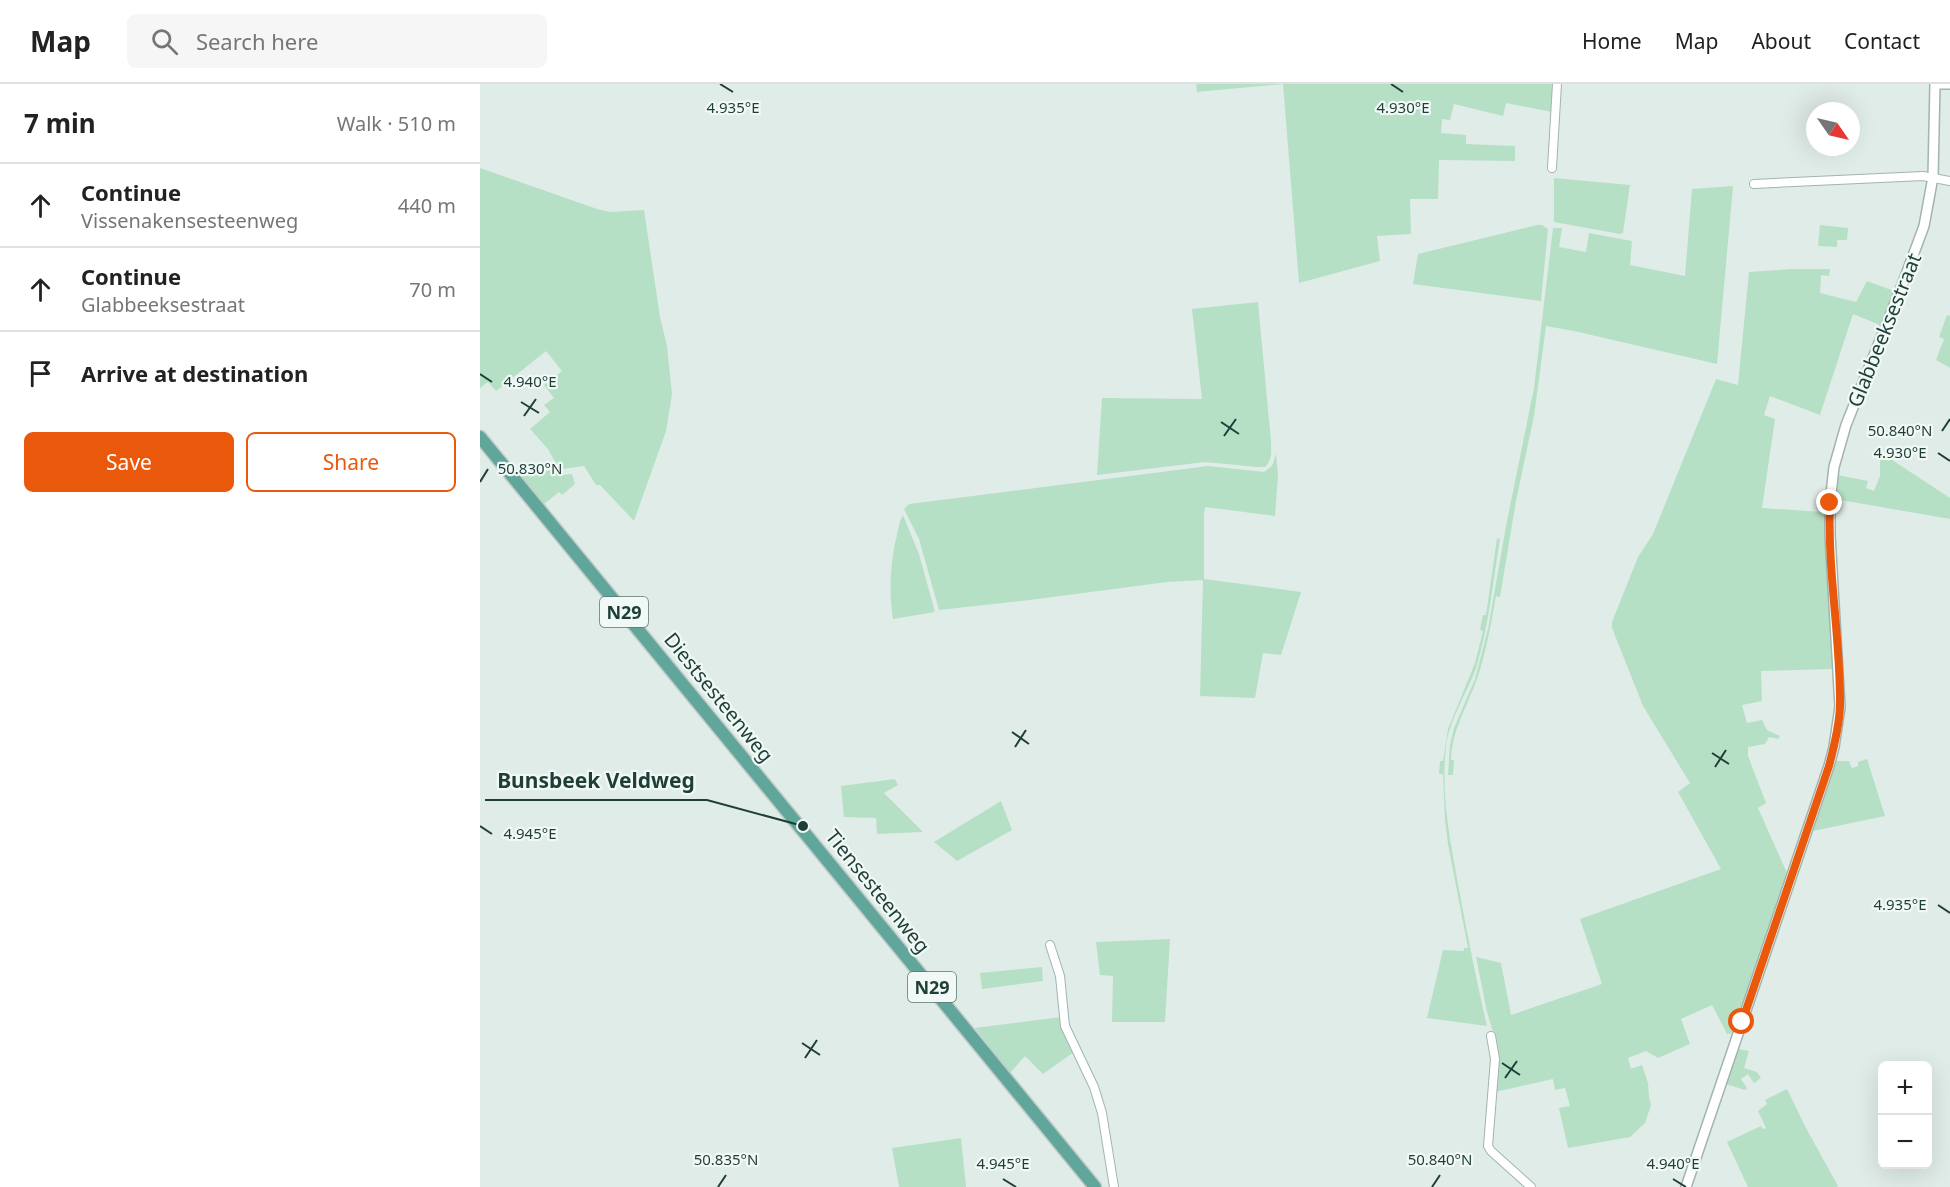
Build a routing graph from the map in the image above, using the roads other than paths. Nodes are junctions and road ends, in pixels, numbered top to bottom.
1 (1557, 84) edge
2 (1933, 84) edge
3 (1950, 84) edge
4 (1552, 168) dead end
5 (1933, 177) junction
6 (1950, 181) edge
7 (1754, 184) dead end
8 (480, 437) edge
9 (768, 788) joint
10 (1050, 945) dead end
11 (1491, 1036) dead end
12 (1095, 1187) edge
13 (1114, 1187) edge
14 (1531, 1187) edge
15 (1686, 1187) edge

1 - 4 street
2 - 3 street
2 - 5 street, Glabbeeksestraat
5 - 6 street
5 - 7 street
5 - 15 street, Glabbeeksestraat
8 - 9 main road, Diestsesteenweg / N29
9 - 12 main road, Tiensesteenweg / N29
10 - 13 street
11 - 14 street

